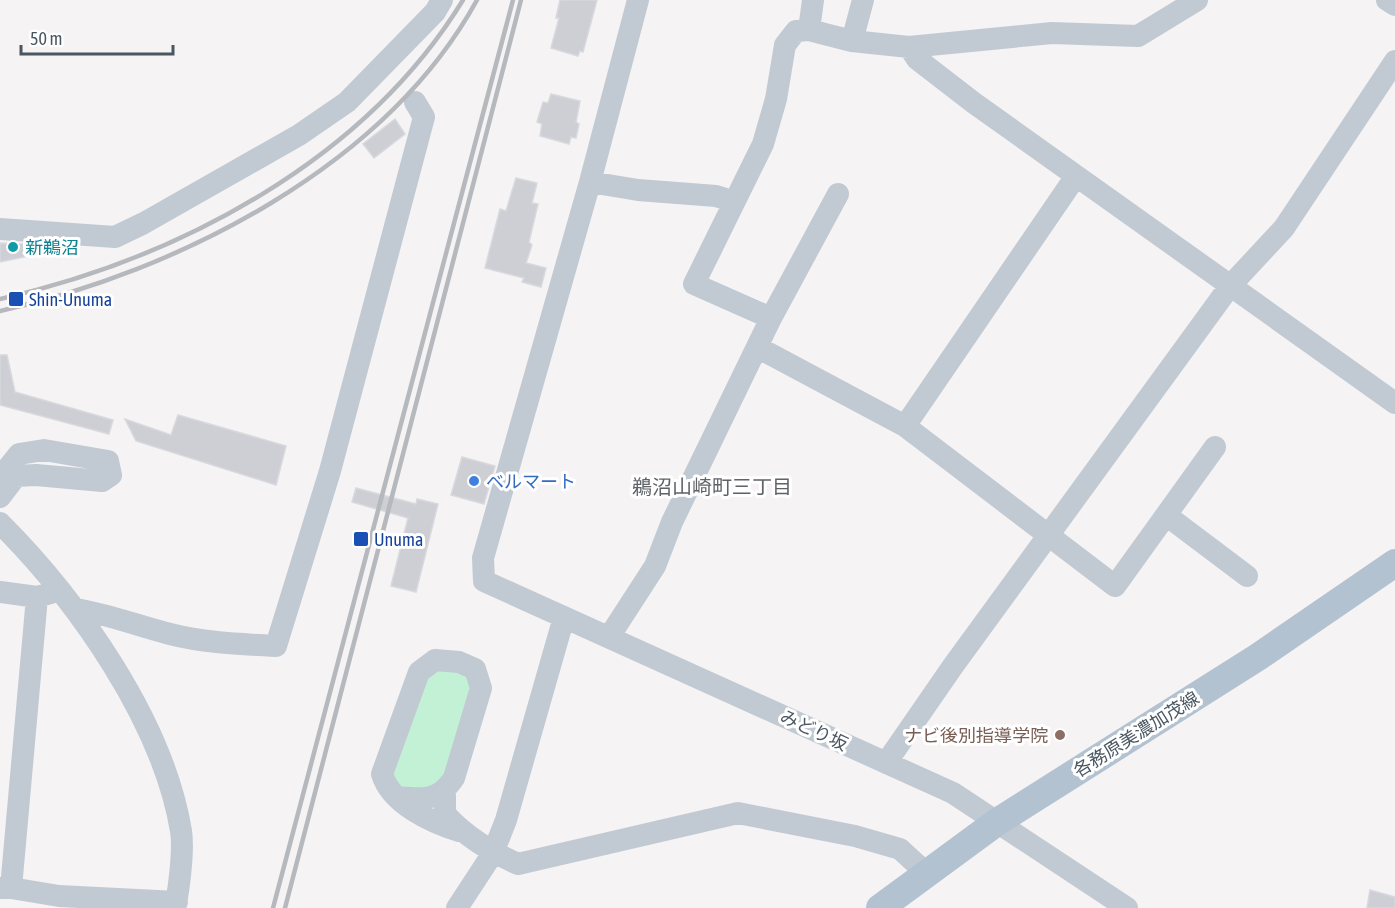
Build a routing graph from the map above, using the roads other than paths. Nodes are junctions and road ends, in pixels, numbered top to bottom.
1 (442, 0) edge
2 (638, 0) edge
3 (813, 0) edge
4 (863, 0) edge
5 (1197, 0) edge
6 (1387, 0) edge
7 (1395, 5) edge
8 (809, 30) junction
9 (852, 41) junction
10 (909, 47) junction
11 (1395, 61) edge
12 (416, 102) dead end
13 (1076, 176) junction
14 (591, 182) junction
15 (838, 194) dead end
16 (732, 201) junction
17 (0, 229) edge
18 (1230, 286) junction
19 (771, 318) junction
20 (757, 347) junction
21 (1395, 403) edge
22 (905, 426) junction
23 (1215, 447) dead end
24 (0, 478) edge
25 (0, 497) edge
26 (1166, 514) junction
27 (0, 523) edge
28 (1047, 536) junction
29 (1395, 563) edge
30 (1247, 576) dead end
31 (61, 590) junction
32 (0, 592) edge
33 (37, 597) junction
34 (76, 609) junction
35 (564, 617) junction
36 (609, 637) junction
37 (886, 763) junction
38 (445, 791) junction
39 (397, 797) junction
40 (997, 822) junction
41 (460, 831) junction
42 (493, 853) junction
43 (925, 872) junction
44 (5, 888) edge
45 (59, 902) edge
46 (176, 905) edge
47 (457, 908) edge
48 (880, 908) edge
49 (1127, 908) edge

1 - 17 street
2 - 14 street
3 - 8 street
4 - 9 street
5 - 10 street
6 - 7 street
8 - 9 street
8 - 16 street
9 - 10 street
10 - 13 street
11 - 18 street
12 - 34 street
13 - 18 street
13 - 22 street
14 - 16 street
14 - 35 street, みどり坂
15 - 19 street
16 - 19 street
18 - 21 street
18 - 28 street
19 - 20 street
20 - 22 street
20 - 36 street
22 - 28 street
23 - 26 street
24 - 25 street
26 - 28 street
26 - 30 street
27 - 31 street
28 - 37 street
29 - 40 main road, 各務原美濃加茂線
31 - 33 street
31 - 34 street
32 - 33 street
33 - 44 street
34 - 46 street
35 - 36 street, みどり坂
35 - 42 street
36 - 37 street, みどり坂
37 - 40 street, みどり坂
38 - 39 street
38 - 39 street
38 - 41 street
39 - 41 street
40 - 43 main road, 各務原美濃加茂線
40 - 49 street, みどり坂
41 - 42 street
42 - 43 street
42 - 47 street
43 - 48 main road, 各務原美濃加茂線
44 - 45 street
45 - 46 street

